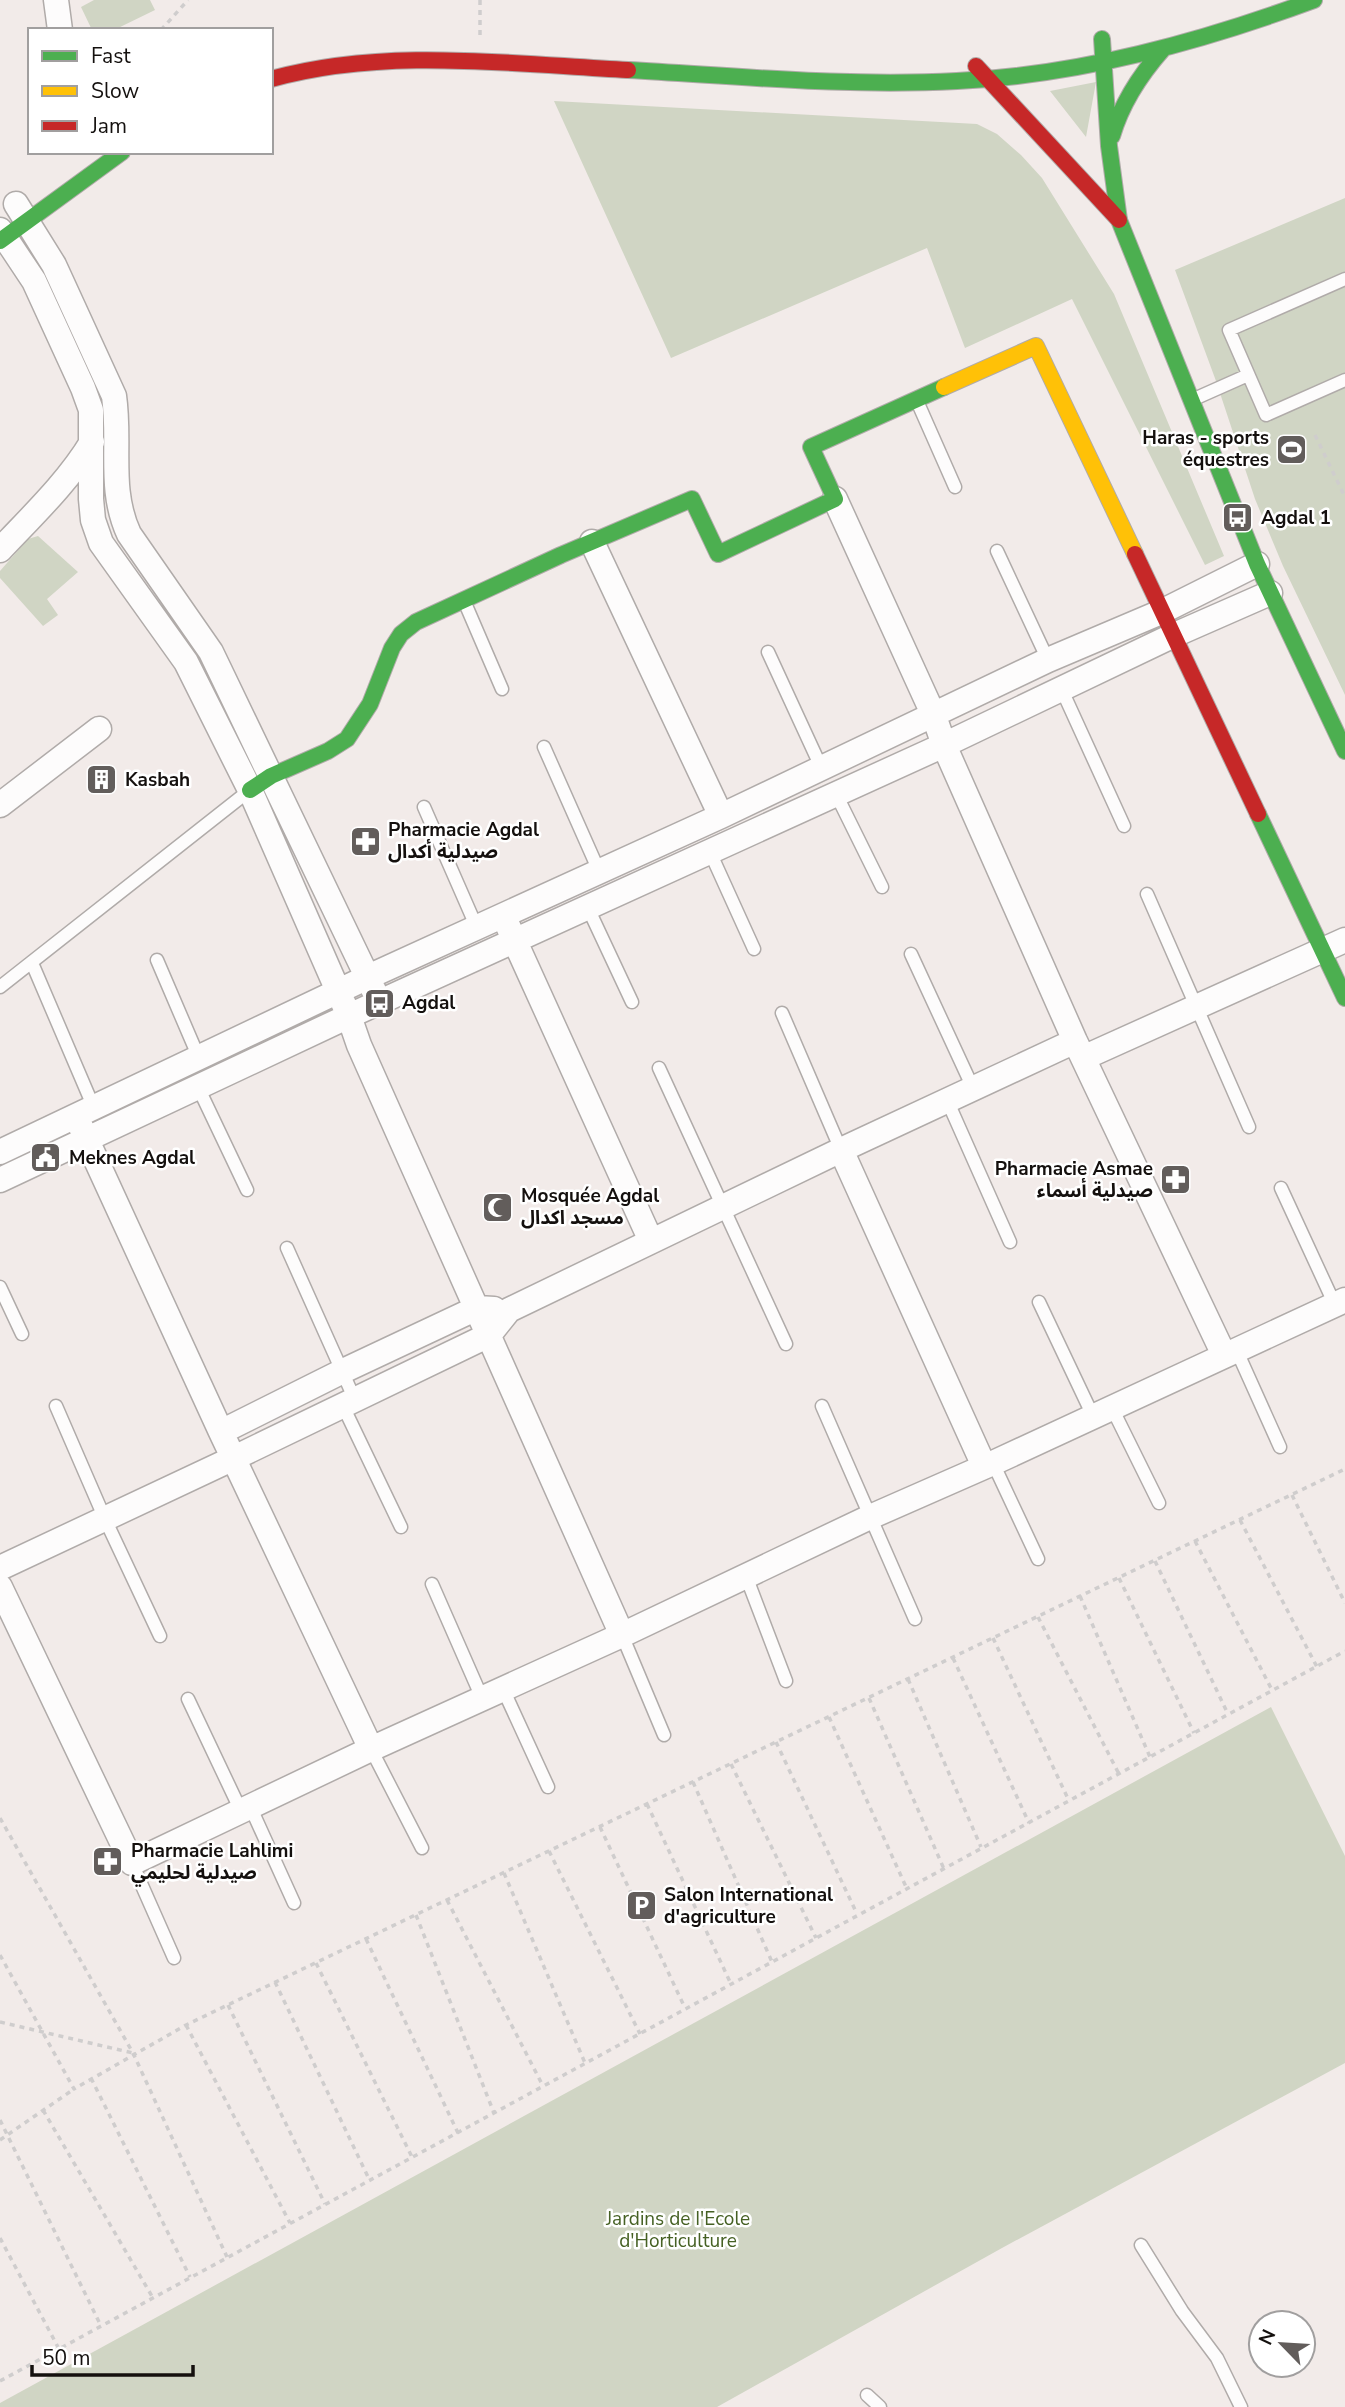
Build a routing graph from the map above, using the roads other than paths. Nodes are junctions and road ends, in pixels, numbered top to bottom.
1 (56, 0) edge
2 (1314, 0) edge
3 (60, 28) edge
4 (1102, 39) dead end
5 (1163, 49) junction
6 (994, 56) dead end
7 (1104, 62) junction
8 (273, 78) edge
9 (988, 80) junction
10 (1109, 146) junction
11 (119, 154) edge
12 (1119, 220) junction
13 (11, 221) edge
14 (1345, 279) edge
15 (1248, 375) junction
16 (1345, 380) edge
17 (916, 399) junction
18 (1190, 401) junction
19 (92, 442) junction
20 (117, 448) junction
21 (92, 470) junction
22 (61, 484) junction
23 (955, 487) dead end
24 (835, 499) junction
25 (592, 542) junction
26 (0, 550) edge
27 (998, 551) dead end
28 (1257, 564) junction
29 (1270, 593) junction
30 (463, 600) junction
31 (1161, 612) junction
32 (1172, 636) junction
33 (768, 652) dead end
34 (1048, 660) junction
35 (1061, 688) junction
36 (502, 689) dead end
37 (934, 716) junction
38 (99, 729) dead end
39 (944, 745) junction
40 (544, 747) dead end
41 (1345, 751) edge
42 (821, 767) junction
43 (260, 783) junction
44 (836, 793) junction
45 (0, 804) edge
46 (424, 807) dead end
47 (721, 816) junction
48 (1124, 826) dead end
49 (710, 852) junction
50 (599, 872) junction
51 (882, 887) dead end
52 (1147, 894) dead end
53 (588, 908) junction
54 (503, 916) junction
55 (477, 928) junction
56 (1345, 940) edge
57 (516, 941) junction
58 (754, 948) dead end
59 (1322, 950) junction
60 (911, 954) dead end
61 (156, 960) dead end
62 (32, 963) junction
63 (368, 977) junction
64 (0, 987) edge
65 (338, 992) junction
66 (1345, 998) edge
67 (632, 1002) dead end
68 (379, 1003) junction
69 (1195, 1007) junction
70 (782, 1013) dead end
71 (349, 1016) junction
72 (1079, 1050) junction
73 (199, 1058) junction
74 (659, 1068) dead end
75 (198, 1087) junction
76 (973, 1088) junction
77 (947, 1100) junction
78 (86, 1121) junction
79 (1249, 1127) dead end
80 (841, 1150) junction
81 (0, 1152) edge
82 (0, 1180) edge
83 (1281, 1188) dead end
84 (247, 1190) dead end
85 (722, 1207) junction
86 (651, 1241) junction
87 (1010, 1242) dead end
88 (287, 1248) dead end
89 (0, 1287) edge
90 (1039, 1301) dead end
91 (1340, 1302) edge
92 (477, 1308) junction
93 (509, 1310) junction
94 (22, 1334) dead end
95 (489, 1335) junction
96 (786, 1344) dead end
97 (1230, 1352) junction
98 (343, 1371) junction
99 (349, 1403) junction
100 (57, 1406) dead end
101 (822, 1406) dead end
102 (1102, 1412) junction
103 (221, 1432) junction
104 (1280, 1447) dead end
105 (234, 1458) junction
106 (988, 1464) junction
107 (1159, 1503) dead end
108 (870, 1517) junction
109 (105, 1519) junction
110 (401, 1527) dead end
111 (1038, 1559) dead end
112 (0, 1568) edge
113 (746, 1576) junction
114 (432, 1584) dead end
115 (0, 1587) edge
116 (915, 1619) dead end
117 (622, 1635) junction
118 (160, 1636) dead end
119 (786, 1681) dead end
120 (493, 1693) junction
121 (188, 1699) dead end
122 (664, 1735) dead end
123 (371, 1749) junction
124 (548, 1787) dead end
125 (245, 1808) junction
126 (422, 1848) dead end
127 (132, 1863) junction
128 (295, 1903) dead end
129 (174, 1958) dead end
130 (1141, 2245) dead end
131 (867, 2395) dead end
132 (880, 2407) edge
133 (1241, 2407) edge

1 - 3 street
2 - 5 main road
4 - 7 main road
5 - 7 main road
5 - 10 main road
6 - 9 main road
7 - 9 main road
7 - 10 main road
8 - 9 main road
9 - 12 main road
10 - 12 main road
11 - 13 main road
12 - 18 main road
13 - 19 street
13 - 20 street
14 - 15 lane
15 - 16 lane
15 - 18 lane
17 - 23 lane
17 - 24 main road
17 - 31 main road
18 - 28 main road
19 - 20 street
19 - 21 street
19 - 22 street
20 - 21 street
20 - 43 street
21 - 22 street
21 - 43 street
22 - 26 street
24 - 25 main road
24 - 37 street
25 - 30 main road
25 - 47 street
27 - 34 lane
28 - 29 main road
28 - 31 street
29 - 32 street
29 - 41 main road
30 - 36 lane
30 - 43 main road
31 - 32 main road
31 - 34 street
32 - 35 street
32 - 59 main road
33 - 42 lane
34 - 37 street
35 - 39 street
35 - 48 lane
37 - 39 street
37 - 42 street
38 - 45 street
39 - 44 street
39 - 72 street
40 - 50 lane
42 - 47 street
43 - 62 lane
43 - 63 street
43 - 65 street
44 - 49 street
44 - 51 lane
46 - 55 lane
47 - 50 street
49 - 53 street
49 - 58 lane
50 - 54 street
52 - 69 lane
53 - 57 street
53 - 67 lane
54 - 55 street
54 - 57 street
55 - 63 street
56 - 59 street
57 - 68 street
57 - 86 street
59 - 66 main road
59 - 69 street
60 - 76 lane
61 - 73 lane
62 - 64 lane
62 - 78 lane
63 - 65 street
63 - 68 street
65 - 71 street
65 - 73 street
68 - 71 street
69 - 72 street
69 - 79 lane
70 - 80 lane
71 - 75 street
71 - 92 street
72 - 76 street
72 - 97 street
73 - 78 street
74 - 85 lane
75 - 78 street
75 - 84 lane
76 - 77 street
77 - 80 street
77 - 87 lane
78 - 81 street
78 - 82 street
78 - 103 street
80 - 85 street
80 - 106 street
83 - 91 lane
85 - 86 street
85 - 96 lane
86 - 93 street
88 - 98 lane
89 - 94 lane
90 - 102 lane
91 - 97 street
92 - 93 street
92 - 95 street
92 - 98 street
93 - 95 street
95 - 99 street
95 - 117 street
97 - 102 street
97 - 104 lane
98 - 99 lane
98 - 103 street
99 - 105 street
99 - 110 lane
100 - 109 lane
101 - 108 lane
102 - 106 street
102 - 107 lane
103 - 105 street
105 - 109 street
105 - 123 street
106 - 108 street
106 - 111 lane
108 - 113 street
108 - 116 lane
109 - 112 street
109 - 118 lane
113 - 117 street
113 - 119 lane
114 - 120 lane
115 - 127 street
117 - 120 street
117 - 122 lane
120 - 123 street
120 - 124 lane
121 - 125 lane
123 - 125 street
123 - 126 lane
125 - 127 street
125 - 128 lane
127 - 129 lane
130 - 133 lane
131 - 132 lane

